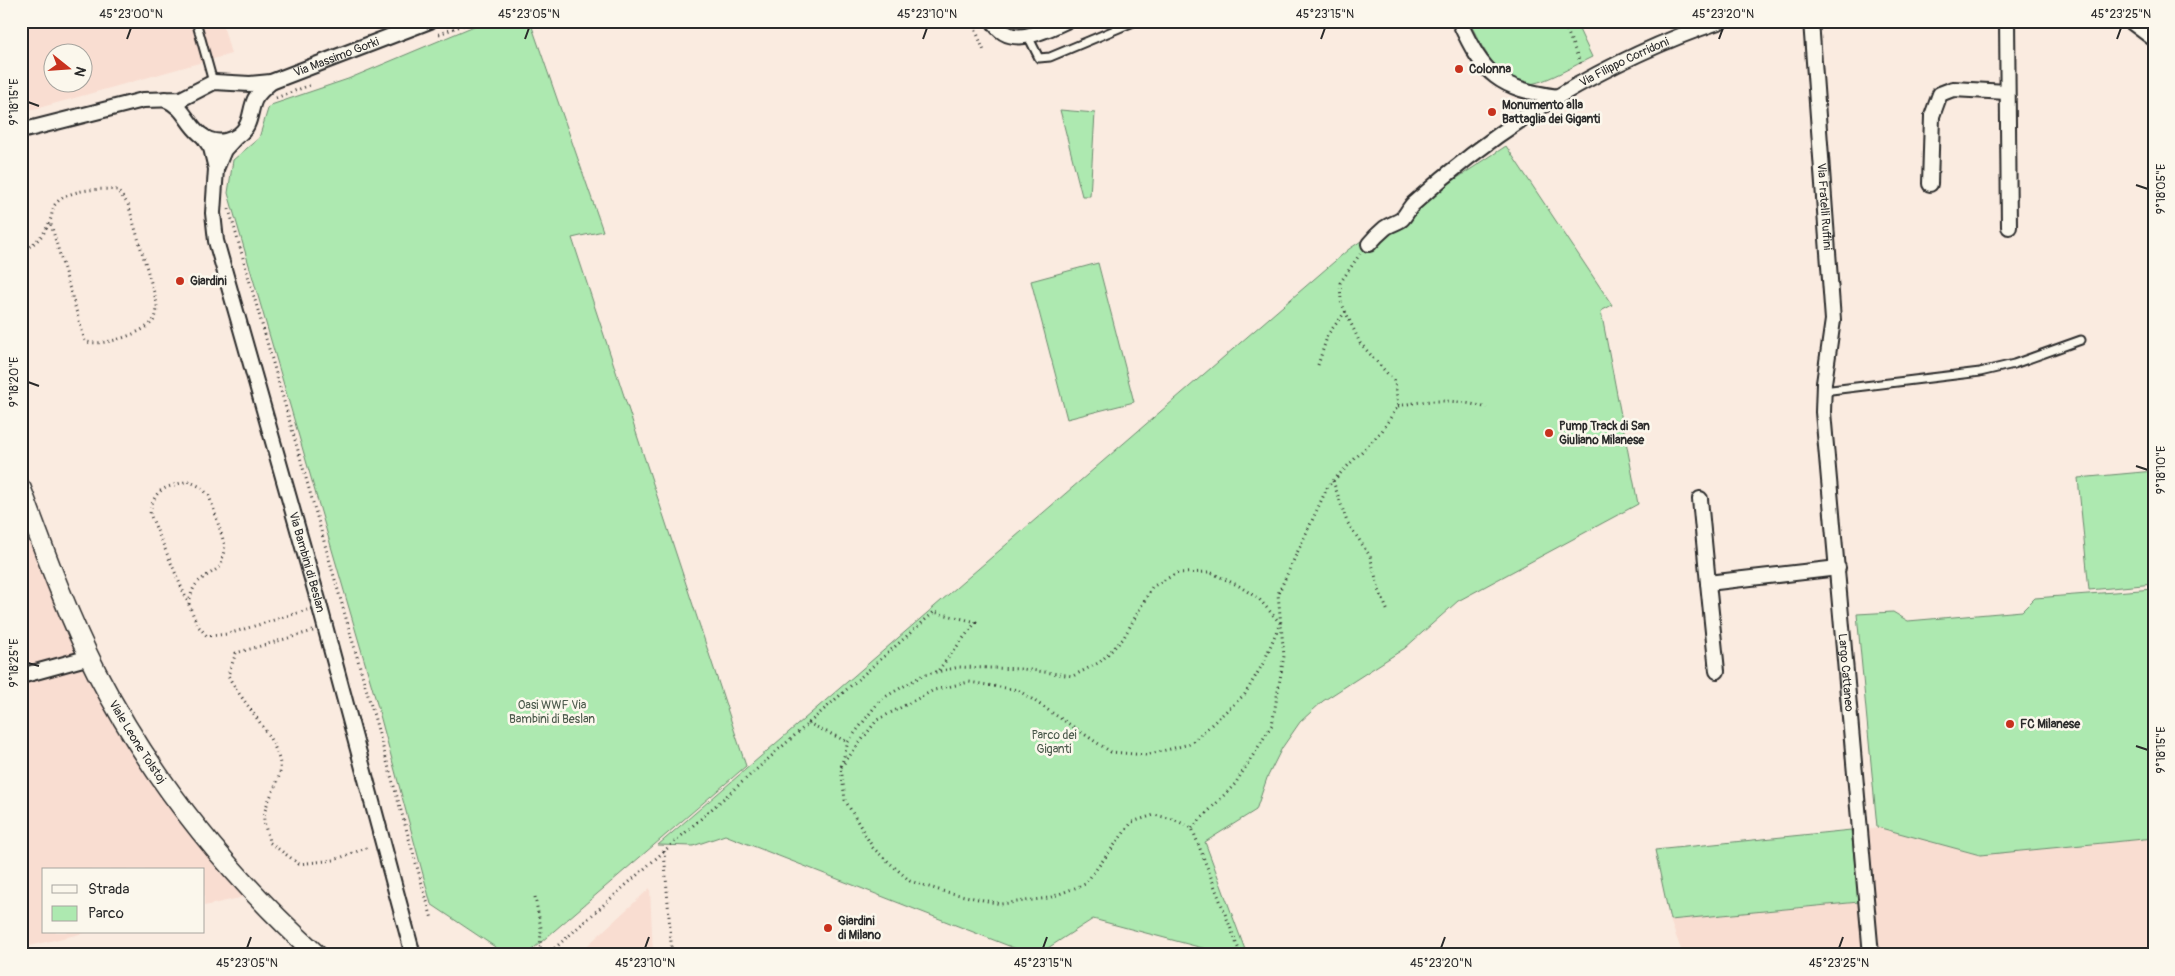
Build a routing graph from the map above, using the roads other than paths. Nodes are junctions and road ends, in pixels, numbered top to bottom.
1 (196, 21) edge
2 (430, 21) edge
3 (993, 21) edge
4 (1066, 21) edge
5 (1136, 21) edge
6 (1459, 21) edge
7 (1721, 21) edge
8 (1811, 21) edge
9 (2007, 21) edge
10 (2130, 21) edge
11 (1028, 36) junction
12 (2154, 38) edge
13 (213, 82) junction
14 (229, 82) junction
15 (271, 82) junction
16 (199, 90) junction
17 (2007, 92) junction
18 (1558, 97) junction
19 (164, 99) junction
20 (250, 117) junction
21 (193, 125) junction
22 (21, 131) edge
23 (204, 136) junction
24 (237, 136) junction
25 (216, 169) junction
26 (1930, 184) dead end
27 (2008, 227) dead end
28 (1369, 244) road end
29 (2081, 340) dead end
30 (1823, 391) junction
31 (21, 488) edge
32 (1700, 499) dead end
33 (1838, 568) junction
34 (1708, 583) junction
35 (90, 657) junction
36 (1717, 671) dead end
37 (21, 676) edge
38 (317, 955) edge
39 (413, 955) edge
40 (1871, 955) edge

1 - 13 lane
2 - 15 street, Via Massimo Gorki
3 - 11 street
4 - 11 street
5 - 11 lane
6 - 18 street
7 - 18 street, Via Filippo Corridoni
8 - 30 street, Via Fratelli Ruffini
9 - 17 street
10 - 12 street
13 - 14 street, Via Massimo Gorki
13 - 16 street, Via Massimo Gorki
14 - 15 street, Via Massimo Gorki
14 - 20 street
15 - 20 street, Via Massimo Gorki
16 - 19 street, Via Massimo Gorki
16 - 21 street
17 - 26 street
17 - 27 street
18 - 28 street, Via Filippo Corridoni
19 - 21 street
19 - 22 street, Via Massimo Gorki
20 - 24 street, Via Massimo Gorki
21 - 23 street
23 - 24 street
23 - 25 street, Via Bambini di Beslan
24 - 25 street, Via Bambini di Beslan
25 - 39 street, Via Bambini di Beslan
29 - 30 lane
30 - 33 street, Largo Cattaneo
31 - 35 street, Viale Leone Tolstoj
32 - 34 street
33 - 34 street
33 - 40 street, Largo Cattaneo
34 - 36 street
35 - 37 street
35 - 38 street, Viale Leone Tolstoj

